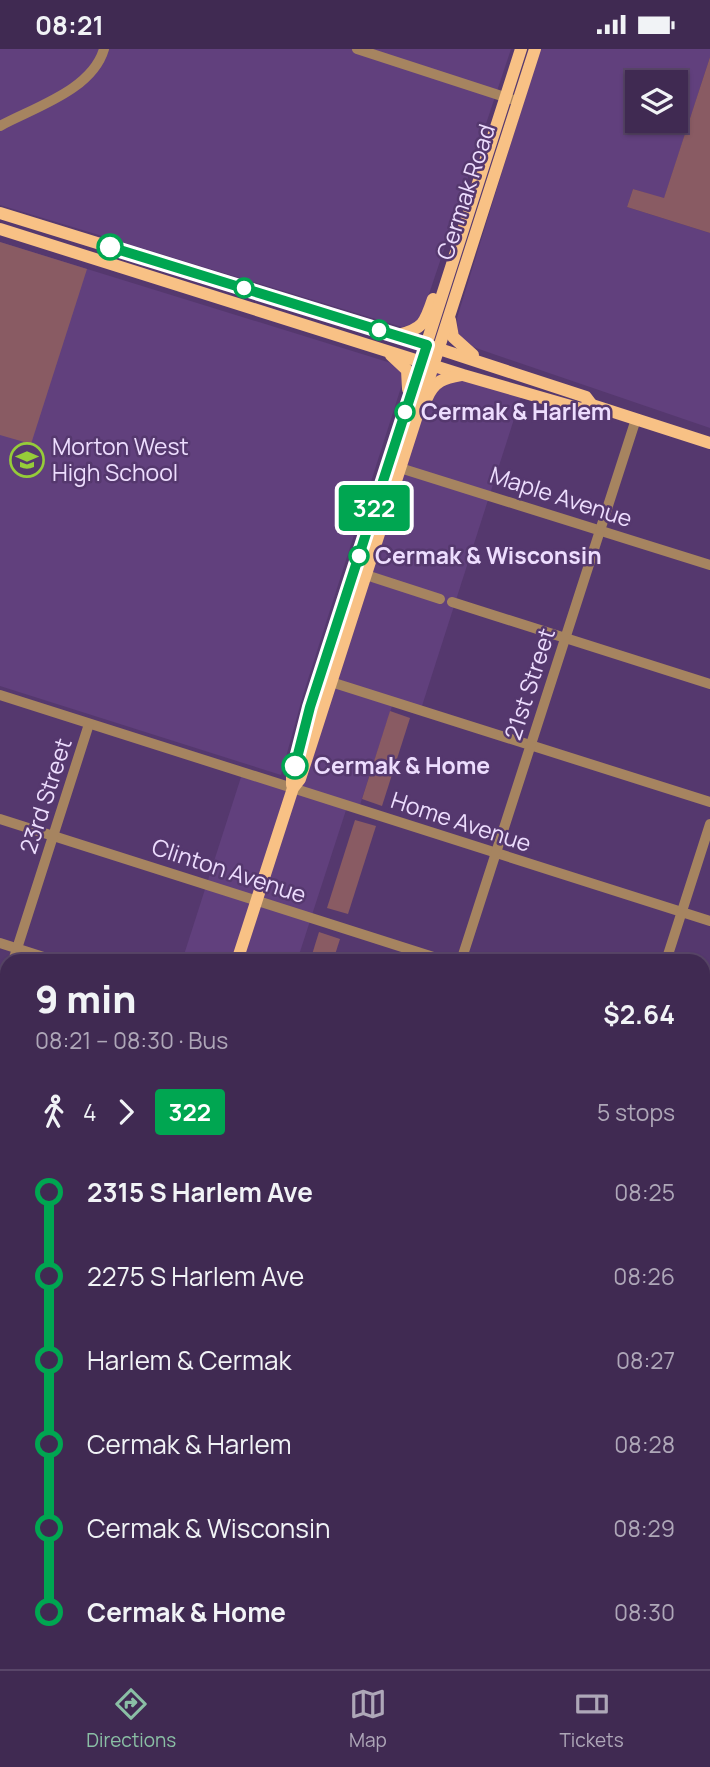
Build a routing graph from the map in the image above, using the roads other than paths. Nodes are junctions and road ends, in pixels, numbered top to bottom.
1 (104, 49) edge
2 (357, 49) edge
3 (521, 49) edge
4 (535, 49) edge
5 (512, 99) junction
6 (0, 126) edge
7 (0, 213) edge
8 (0, 229) edge
9 (444, 291) junction
10 (452, 306) junction
11 (396, 335) junction
12 (432, 346) junction
13 (385, 351) junction
14 (426, 363) junction
15 (488, 364) junction
16 (463, 375) junction
17 (592, 405) junction
18 (411, 412) junction
19 (636, 419) junction
20 (710, 443) edge
21 (400, 468) junction
22 (600, 530) junction
23 (710, 565) edge
24 (366, 575) junction
25 (440, 599) dead end
26 (452, 602) dead end
27 (565, 638) junction
28 (331, 682) junction
29 (710, 684) edge
30 (0, 695) edge
31 (89, 723) junction
32 (531, 745) junction
33 (293, 789) junction
34 (710, 802) edge
35 (0, 818) edge
36 (710, 824) edge
37 (54, 836) junction
38 (496, 853) junction
39 (257, 900) junction
40 (682, 912) junction
41 (710, 921) edge
42 (0, 943) edge
43 (17, 948) junction
44 (15, 954) edge
45 (35, 954) edge
46 (239, 954) edge
47 (424, 954) edge
48 (463, 954) edge
49 (668, 954) edge

1 - 6 street
2 - 5 street
3 - 5 main road, Cermak Road
4 - 5 main road, Cermak Road
5 - 9 main road, Cermak Road
5 - 10 main road, Cermak Road
7 - 11 main road
8 - 13 main road
9 - 11 main road
9 - 12 main road, Cermak Road
10 - 12 main road, Cermak Road
10 - 15 main road
11 - 12 main road
12 - 14 main road
12 - 15 main road
13 - 14 main road
13 - 18 main road
14 - 16 main road
14 - 18 main road
15 - 17 main road
16 - 17 main road
16 - 18 main road
17 - 19 main road
18 - 21 main road
18 - 33 main road
19 - 20 main road
19 - 22 street, 21st Street
21 - 22 street, Maple Avenue
21 - 24 main road
22 - 23 street, Maple Avenue
22 - 27 street, 21st Street
24 - 25 street
24 - 28 main road
26 - 27 street
27 - 29 street
27 - 32 street, 21st Street
28 - 32 street
28 - 33 main road
30 - 31 street, Home Avenue
31 - 33 street, Home Avenue
31 - 37 street, 23rd Street
32 - 34 street
32 - 38 street, 21st Street
33 - 38 street, Home Avenue
33 - 39 main road
35 - 37 street, Clinton Avenue
36 - 40 street
37 - 39 street, Clinton Avenue
37 - 43 street, 23rd Street
38 - 40 street, Home Avenue
38 - 48 street, 21st Street
39 - 46 main road
39 - 47 street, Clinton Avenue
40 - 41 street, Home Avenue
40 - 49 street
42 - 43 street
43 - 44 street, 23rd Street
43 - 45 street

